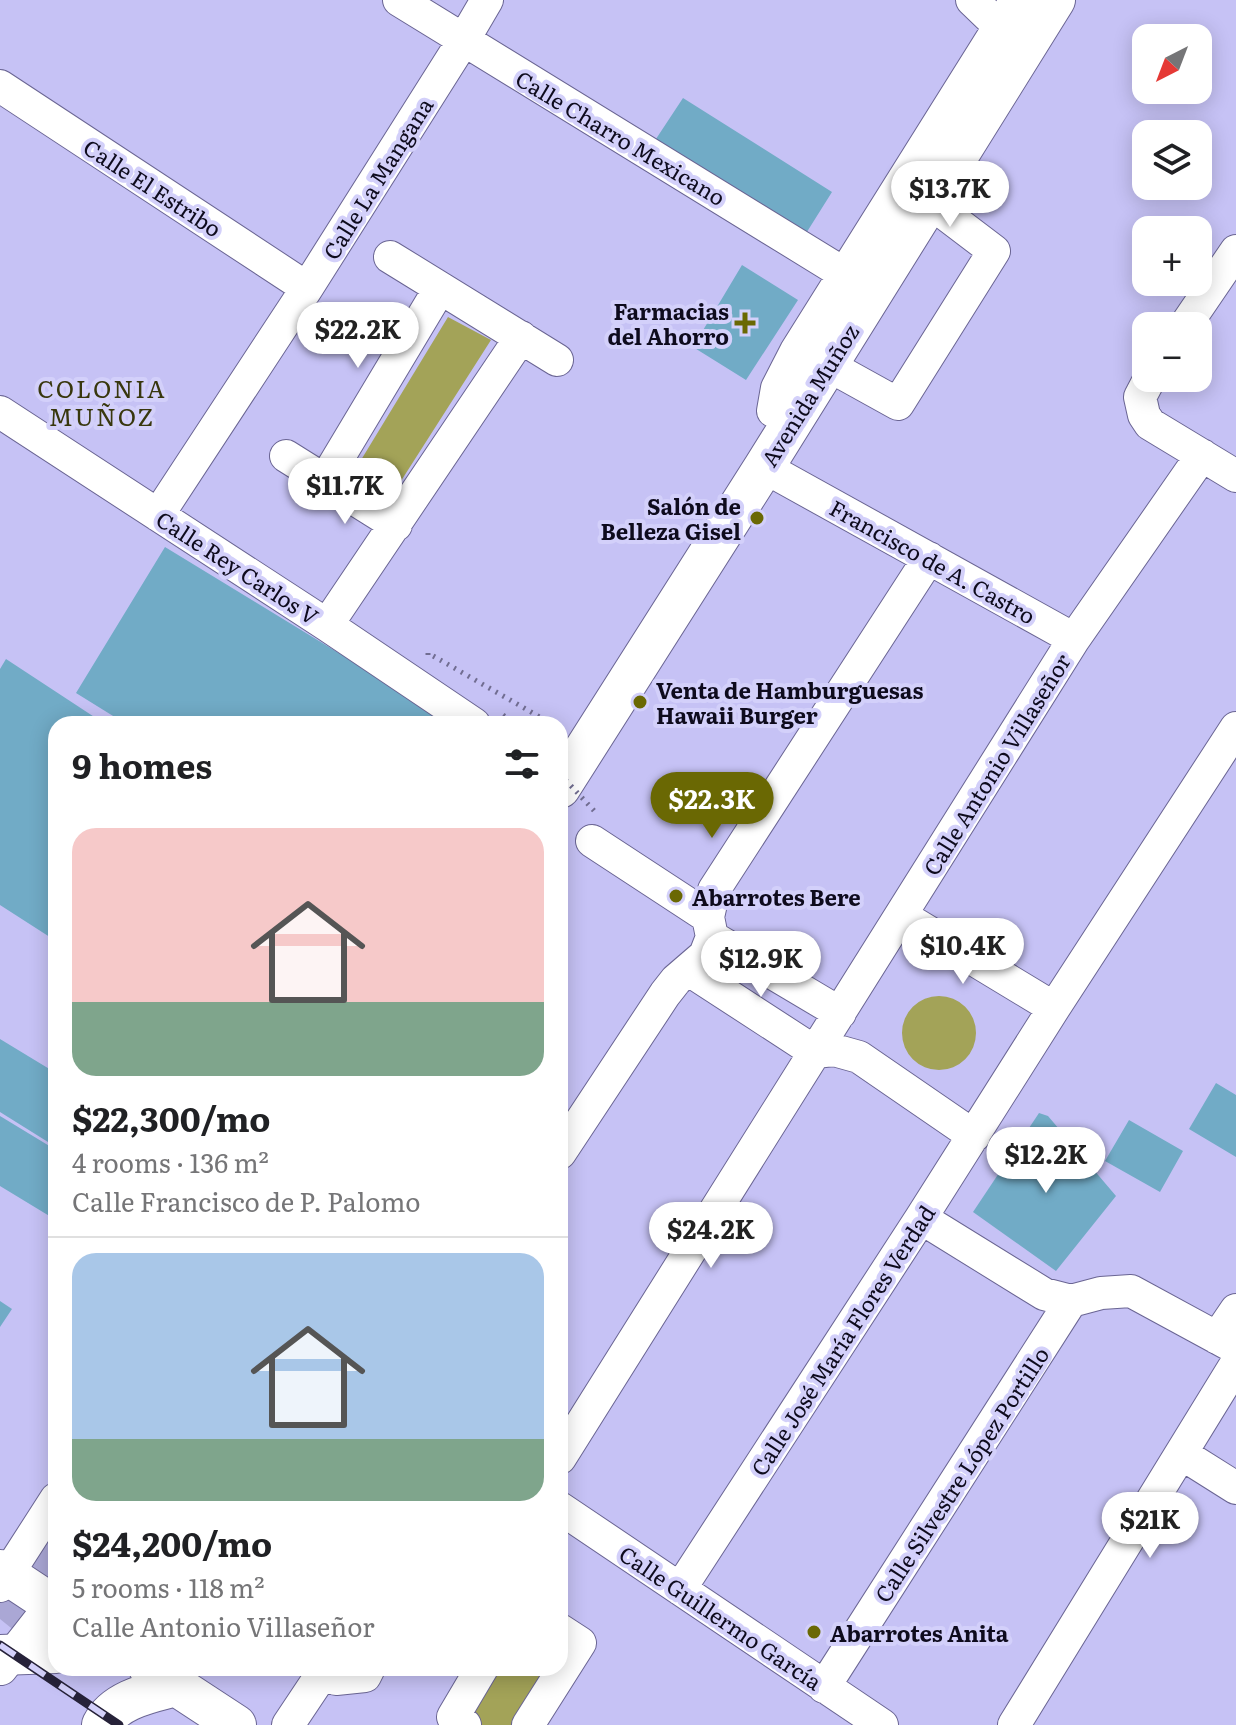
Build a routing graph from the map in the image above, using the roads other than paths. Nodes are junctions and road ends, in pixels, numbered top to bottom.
1 (399, 0) edge
2 (487, 0) edge
3 (972, 0) edge
4 (1038, 0) edge
5 (1055, 0) edge
6 (1073, 0) edge
7 (1008, 13) edge
8 (463, 41) junction
9 (0, 86) edge
10 (940, 210) junction
11 (1236, 251) edge
12 (390, 257) dead end
13 (843, 273) junction
14 (307, 288) junction
15 (440, 288) junction
16 (1195, 312) edge
17 (521, 337) junction
18 (557, 360) dead end
19 (842, 373) junction
20 (1145, 392) edge
21 (0, 412) edge
22 (782, 418) junction
23 (1202, 455) junction
24 (286, 456) dead end
25 (764, 467) junction
26 (1236, 476) edge
27 (325, 480) junction
28 (158, 515) junction
29 (396, 525) junction
30 (929, 558) junction
31 (327, 625) junction
32 (1074, 639) junction
33 (462, 716) edge
34 (1236, 728) edge
35 (568, 732) edge
36 (568, 775) edge
37 (595, 828) road end
38 (902, 916) junction
39 (710, 927) junction
40 (689, 970) junction
41 (1054, 1008) junction
42 (840, 1013) junction
43 (815, 1052) junction
44 (974, 1136) junction
45 (568, 1141) edge
46 (921, 1218) junction
47 (1071, 1301) junction
48 (1236, 1310) edge
49 (1227, 1343) edge
50 (1236, 1364) edge
51 (568, 1445) edge
52 (1182, 1454) junction
53 (1236, 1488) edge
54 (48, 1511) edge
55 (568, 1513) edge
56 (3, 1577) edge
57 (680, 1589) junction
58 (48, 1600) edge
59 (48, 1611) edge
60 (568, 1635) edge
61 (48, 1654) edge
62 (4, 1660) edge
63 (568, 1662) edge
64 (317, 1676) edge
65 (332, 1676) edge
66 (365, 1676) edge
67 (479, 1676) edge
68 (559, 1676) edge
69 (163, 1677) edge
70 (824, 1687) junction
71 (459, 1721) edge
72 (102, 1725) edge
73 (236, 1725) edge
74 (288, 1725) edge
75 (528, 1725) edge
76 (882, 1725) edge
77 (1014, 1725) edge

1 - 8 street, Calle Charro Mexicano
2 - 8 street, Calle La Mangana
3 - 7 street
4 - 22 main road, Avenida Muñoz
5 - 22 main road, Avenida Muñoz
6 - 10 street
7 - 13 street
8 - 13 street, Calle Charro Mexicano
8 - 14 street, Calle La Mangana
9 - 14 street, Calle El Estribo
10 - 19 street
10 - 19 street
11 - 16 street
12 - 15 street
13 - 22 street
14 - 28 street, Calle La Mangana
15 - 17 street
15 - 27 street
17 - 18 street
17 - 29 street
19 - 22 street
20 - 23 street
21 - 28 street, Calle Rey Carlos V
22 - 25 main road, Avenida Muñoz
22 - 35 main road, Avenida Muñoz
23 - 26 street
23 - 32 street
24 - 27 street
25 - 30 street, Francisco de A. Castro
25 - 36 main road, Avenida Muñoz
27 - 29 street
28 - 31 street, Calle Rey Carlos V
29 - 31 street
30 - 32 street, Francisco de A. Castro
30 - 39 street
31 - 33 street, Calle Rey Carlos V
32 - 38 street, Calle Antonio Villaseñor
34 - 41 street, Calle José María Flores Verdad
37 - 39 street
38 - 41 street
38 - 42 street, Calle Antonio Villaseñor
39 - 40 street
39 - 42 street
40 - 43 street
40 - 45 street
41 - 44 street, Calle José María Flores Verdad
42 - 43 street, Calle Antonio Villaseñor
43 - 44 street
43 - 51 street, Calle Antonio Villaseñor
44 - 46 street, Calle José María Flores Verdad
46 - 47 street
46 - 57 street, Calle José María Flores Verdad
47 - 49 street
47 - 70 street, Calle Silvestre López Portillo
48 - 49 street
50 - 52 street
52 - 53 street
52 - 77 street
54 - 56 street
55 - 57 street, Calle Guillermo García
56 - 58 main road
57 - 70 street, Calle Guillermo García
59 - 62 street
60 - 63 street
61 - 62 main road
64 - 74 street
65 - 66 street
67 - 71 street
68 - 75 street
69 - 72 main road
69 - 73 main road
70 - 76 street, Calle Guillermo García

